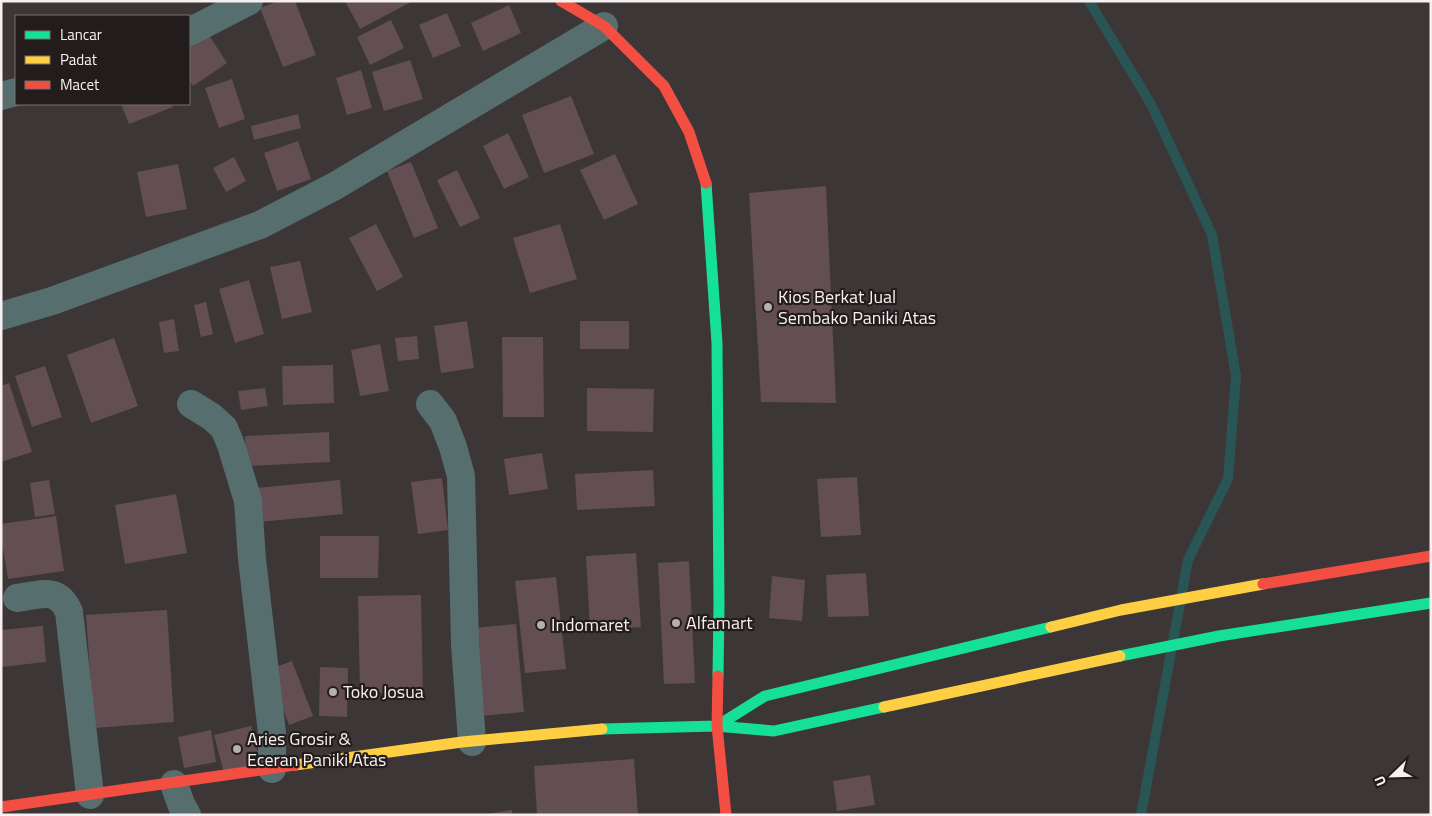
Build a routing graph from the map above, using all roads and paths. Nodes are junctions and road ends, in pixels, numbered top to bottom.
1 (249, 1) edge
2 (561, 1) edge
3 (604, 26) junction
4 (190, 31) edge
5 (15, 92) edge
6 (1, 96) edge
7 (1, 316) edge
8 (191, 404) dead end
9 (430, 404) dead end
10 (1431, 556) edge
11 (17, 598) dead end
12 (1431, 603) edge
13 (718, 726) junction
14 (472, 742) junction
15 (272, 769) junction
16 (174, 784) junction
17 (90, 795) junction
18 (1, 807) edge
19 (188, 815) edge
20 (726, 815) edge

1 - 4 street
2 - 3 street
3 - 7 street
3 - 13 street
5 - 6 street
8 - 15 street
9 - 14 street
10 - 13 street
11 - 17 street
12 - 13 street
13 - 14 street
13 - 20 street
14 - 15 street
15 - 16 street
16 - 17 street
16 - 19 street
17 - 18 street

